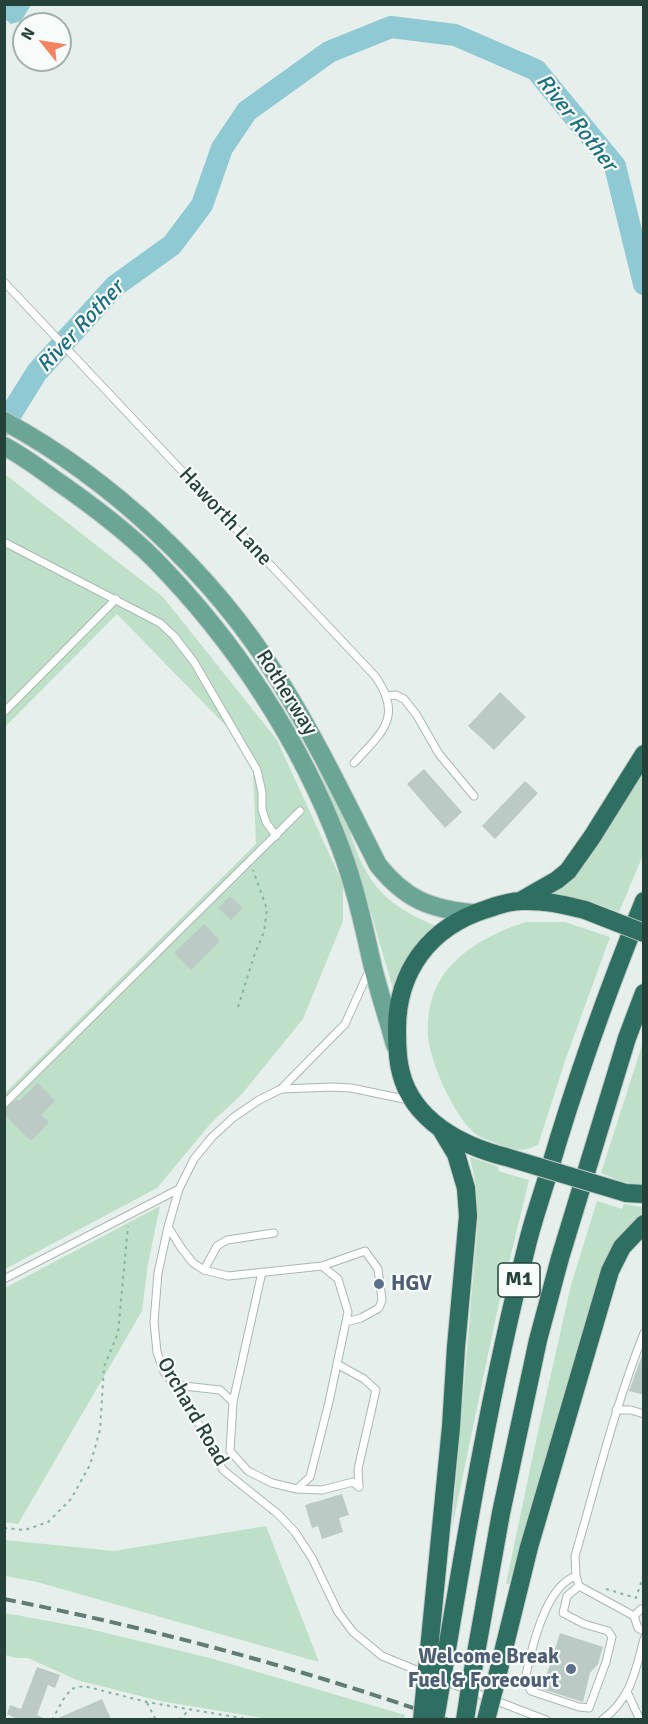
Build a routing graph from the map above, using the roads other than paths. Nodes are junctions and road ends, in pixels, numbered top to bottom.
1 (4, 282) edge
2 (4, 421) edge
3 (10, 449) edge
4 (4, 542) edge
5 (116, 599) junction
6 (386, 696) junction
7 (4, 712) edge
8 (644, 754) edge
9 (354, 763) dead end
10 (474, 796) dead end
11 (300, 811) dead end
12 (276, 836) junction
13 (521, 901) junction
14 (644, 901) edge
15 (472, 913) junction
16 (644, 933) edge
17 (372, 964) junction
18 (644, 993) edge
19 (398, 1052) junction
20 (281, 1089) junction
21 (414, 1101) junction
22 (4, 1104) edge
23 (441, 1129) junction
24 (179, 1189) junction
25 (635, 1194) edge
26 (644, 1224) edge
27 (168, 1227) junction
28 (274, 1233) dead end
29 (322, 1266) junction
30 (204, 1270) junction
31 (262, 1272) junction
32 (4, 1279) edge
33 (346, 1322) junction
34 (644, 1333) edge
35 (337, 1364) junction
36 (175, 1385) junction
37 (232, 1402) junction
38 (616, 1410) junction
39 (644, 1414) edge
40 (297, 1489) junction
41 (576, 1576) junction
42 (579, 1586) junction
43 (644, 1609) edge
44 (634, 1616) junction
45 (644, 1631) edge
46 (644, 1639) edge
47 (435, 1671) junction
48 (628, 1694) junction
49 (422, 1719) edge
50 (435, 1719) edge
51 (465, 1719) edge
52 (486, 1719) edge
53 (546, 1719) edge
54 (602, 1719) edge
55 (640, 1719) edge

1 - 6 lane, Haworth Lane
2 - 15 main road, Rotherway
3 - 17 main road, Rotherway
4 - 5 lane
5 - 7 lane
5 - 12 lane
6 - 9 lane
6 - 10 lane
8 - 13 highway
11 - 12 lane
12 - 22 lane
13 - 15 highway
13 - 16 highway, bridge
14 - 47 highway, M1
15 - 19 highway
17 - 19 main road, Rotherway
17 - 20 lane, Orchard Road
18 - 51 highway, M1, bridge
19 - 21 highway
20 - 21 lane, Orchard Road
20 - 24 lane, Orchard Road
21 - 23 highway
23 - 25 highway, bridge
23 - 47 highway
24 - 27 lane, Orchard Road
24 - 32 lane
26 - 52 highway, bridge
27 - 30 lane
27 - 36 lane, Orchard Road
28 - 30 lane
29 - 31 lane
29 - 33 lane
29 - 33 lane
30 - 31 lane
31 - 37 lane
33 - 35 lane
34 - 38 lane
35 - 40 lane
35 - 40 lane
36 - 37 lane
36 - 53 lane, Orchard Road
37 - 40 lane
38 - 39 lane
38 - 41 lane
41 - 42 lane
41 - 42 lane
42 - 44 lane
43 - 44 lane
44 - 45 lane
46 - 48 lane
47 - 49 highway, bridge
47 - 50 highway, M1, bridge
48 - 54 lane
48 - 55 lane

